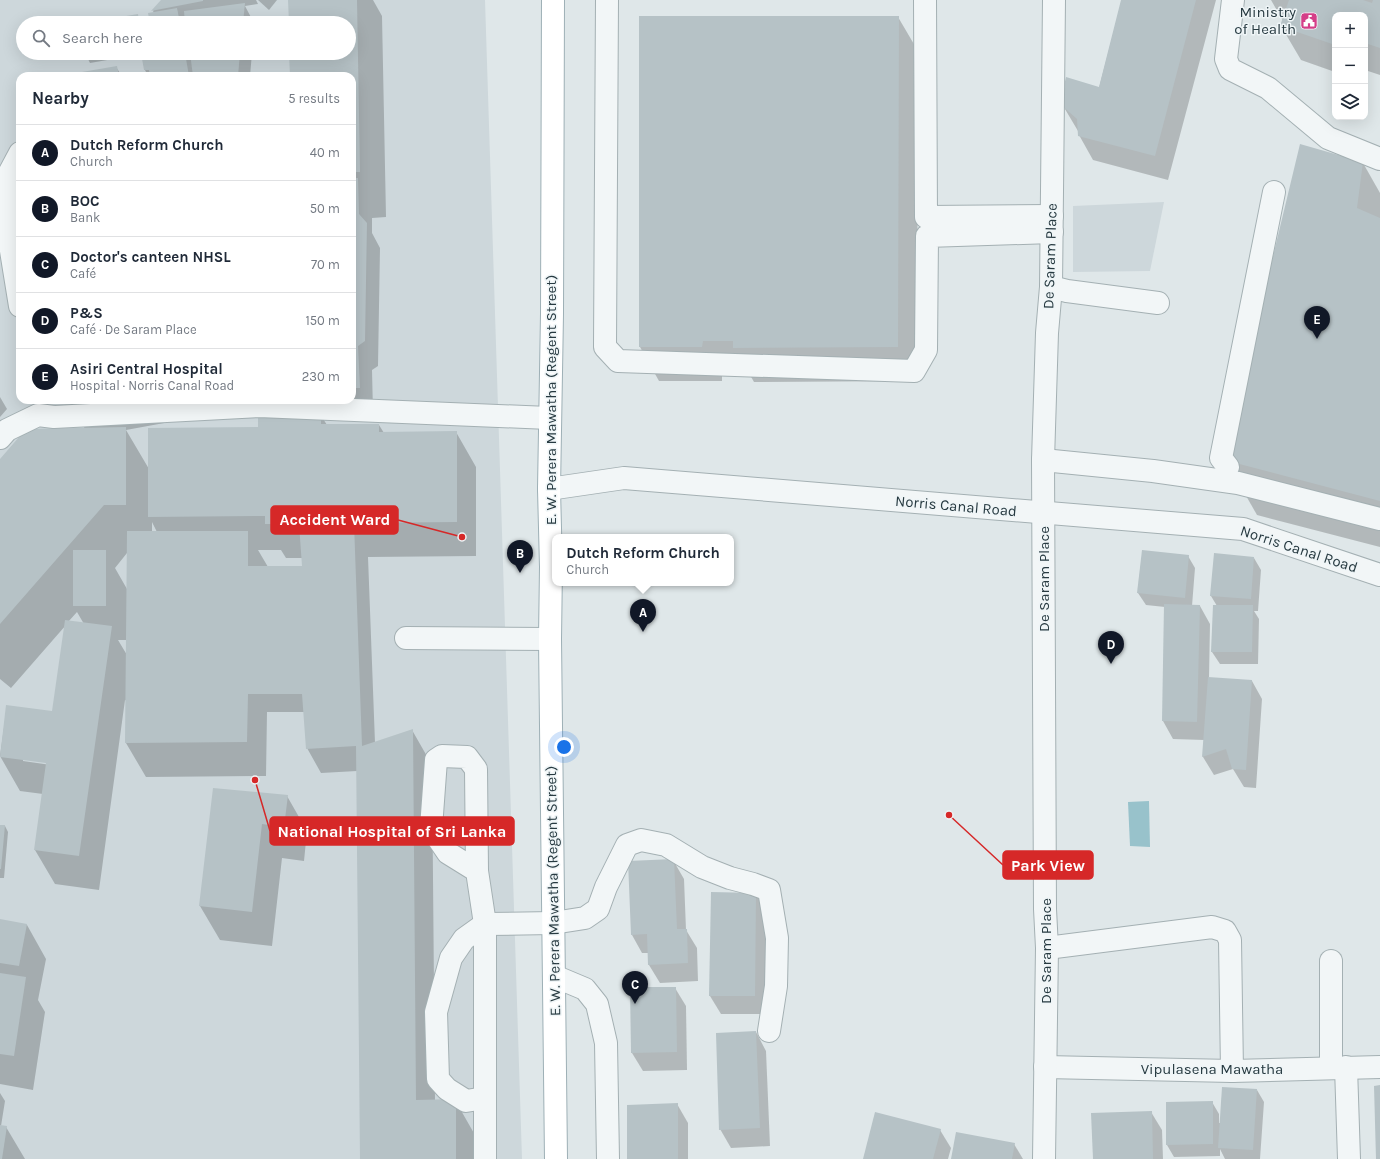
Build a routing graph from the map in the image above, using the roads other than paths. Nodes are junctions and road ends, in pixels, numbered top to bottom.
1 (552, 0) edge
2 (607, 0) edge
3 (925, 0) edge
4 (1054, 0) edge
5 (1233, 0) edge
6 (1380, 159) edge
7 (16, 160) edge
8 (1274, 192) dead end
9 (1052, 224) junction
10 (16, 281) edge
11 (1051, 287) junction
12 (1158, 303) dead end
13 (242, 404) edge
14 (36, 407) edge
15 (549, 418) junction
16 (0, 438) edge
17 (1043, 460) junction
18 (1228, 467) junction
19 (1153, 471) junction
20 (549, 489) junction
21 (1380, 507) edge
22 (1044, 513) junction
23 (1380, 519) edge
24 (1380, 575) edge
25 (406, 638) dead end
26 (550, 639) junction
27 (477, 871) junction
28 (553, 923) junction
29 (485, 924) junction
30 (1047, 948) junction
31 (1331, 961) dead end
32 (554, 976) junction
33 (769, 1031) dead end
34 (1045, 1067) junction
35 (1380, 1067) edge
36 (1338, 1068) junction
37 (1232, 1071) junction
38 (485, 1098) junction
39 (485, 1159) edge
40 (556, 1159) edge
41 (608, 1159) edge
42 (1044, 1159) edge
43 (1348, 1159) edge

1 - 15 main road, E. W. Perera Mawatha (Regent Street)
2 - 9 street
3 - 9 street
4 - 9 street, De Saram Place
5 - 6 street
7 - 10 street
8 - 18 street
9 - 11 street, De Saram Place
11 - 12 street
11 - 17 street, De Saram Place
13 - 14 street
13 - 15 street
14 - 16 street
15 - 20 main road, E. W. Perera Mawatha (Regent Street)
17 - 19 street
17 - 22 street, De Saram Place
18 - 19 street
18 - 21 street
19 - 23 street
20 - 22 street, Norris Canal Road
20 - 26 main road, E. W. Perera Mawatha (Regent Street)
22 - 24 street, Norris Canal Road
22 - 30 street, De Saram Place
25 - 26 street
26 - 28 main road, E. W. Perera Mawatha (Regent Street)
27 - 27 street
27 - 29 street
28 - 29 street
28 - 32 main road, E. W. Perera Mawatha (Regent Street)
28 - 33 street
29 - 38 street
29 - 38 street
30 - 34 street, De Saram Place
30 - 37 street
31 - 36 street
32 - 40 main road, E. W. Perera Mawatha (Regent Street)
32 - 41 street
34 - 37 street, Vipulasena Mawatha
34 - 42 street, De Saram Place
35 - 36 street, Vipulasena Mawatha
36 - 37 street, Vipulasena Mawatha
36 - 43 street
38 - 39 street

